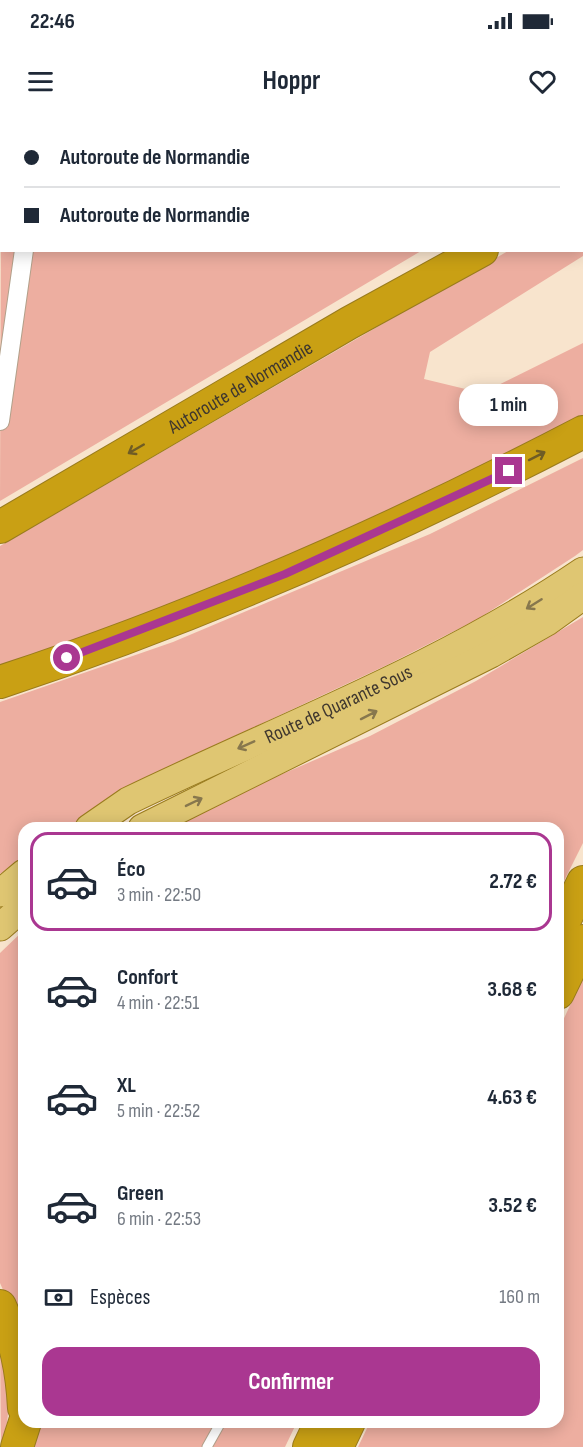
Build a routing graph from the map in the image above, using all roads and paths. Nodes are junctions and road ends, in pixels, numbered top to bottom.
1 (24, 252) edge
2 (439, 252) edge
3 (478, 252) edge
4 (349, 323) junction
5 (0, 421) edge
6 (583, 432) edge
7 (0, 526) edge
8 (583, 571) edge
9 (583, 596) edge
10 (0, 682) edge
11 (98, 822) edge
12 (154, 822) edge
13 (18, 878) edge
14 (583, 882) edge
15 (0, 893) edge
16 (18, 911) edge
17 (564, 922) edge
18 (0, 927) edge
19 (583, 941) edge
20 (564, 981) edge
21 (0, 1306) edge
22 (18, 1356) edge
23 (23, 1428) edge
24 (217, 1428) edge
25 (318, 1428) edge
26 (346, 1428) edge
27 (17, 1447) edge
28 (207, 1447) edge
29 (309, 1447) edge
30 (337, 1447) edge

1 - 5 street
2 - 4 highway
3 - 4 highway, Autoroute de Normandie
4 -> 7 highway, Autoroute de Normandie
10 -> 6 highway
8 -> 11 main road, Route de Quarante Sous
12 -> 9 main road, Route de Quarante Sous
13 - 15 main road
14 - 17 highway
16 - 18 main road
19 - 20 highway
21 - 22 highway
23 - 27 highway
24 - 28 lane
25 - 29 highway
26 - 30 highway

